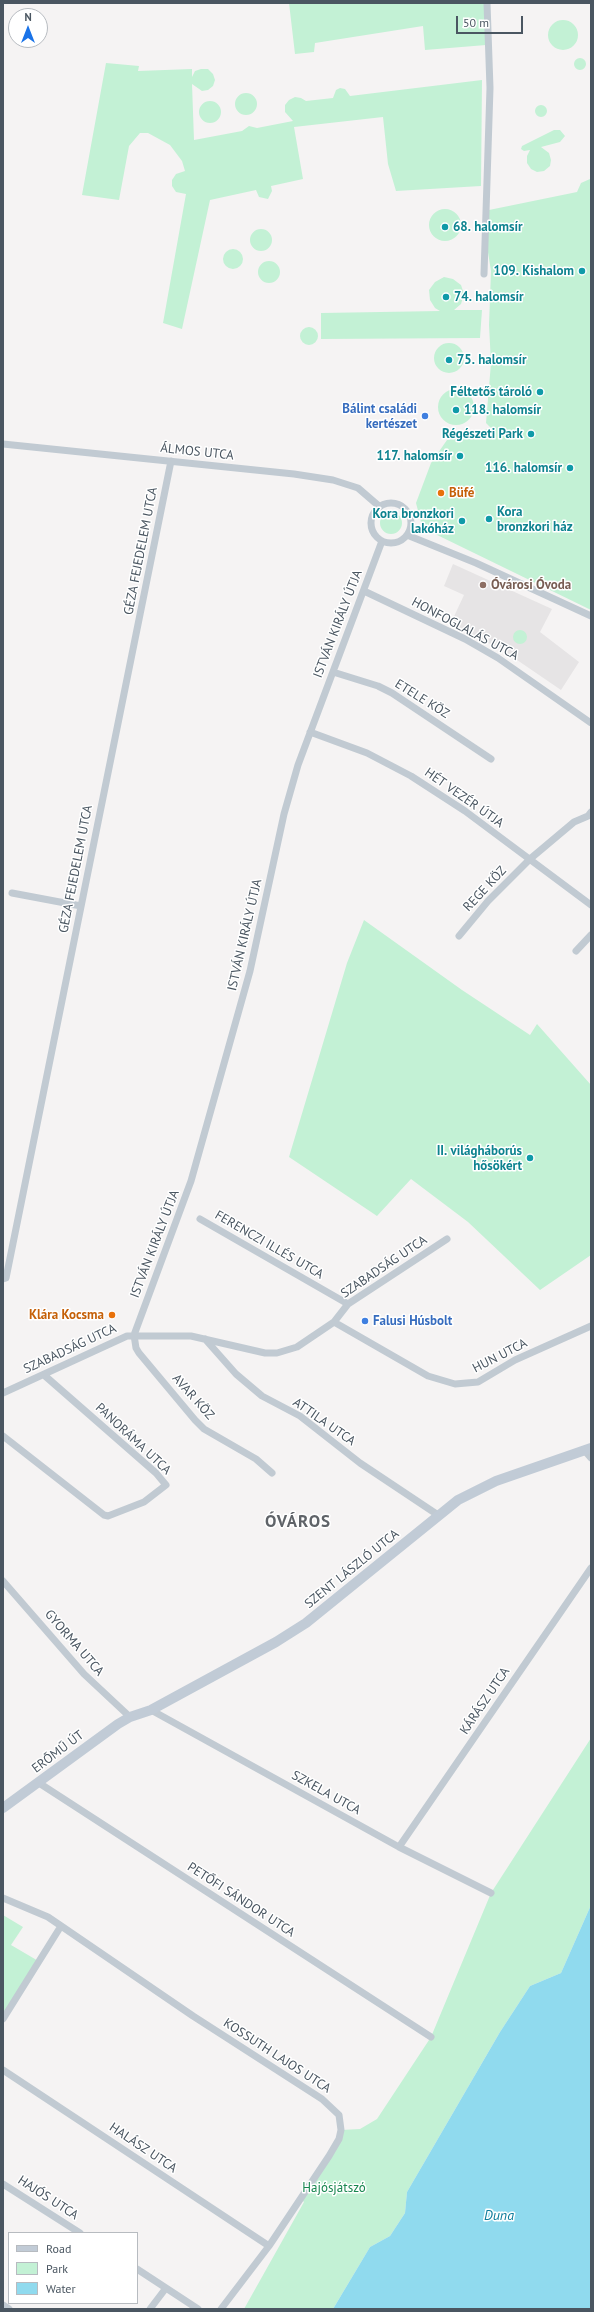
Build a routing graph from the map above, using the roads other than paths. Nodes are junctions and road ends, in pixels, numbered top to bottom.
1 (487, 3) edge
2 (484, 274) dead end
3 (3, 444) edge
4 (171, 462) junction
5 (380, 507) junction
6 (407, 535) junction
7 (382, 541) junction
8 (364, 591) junction
9 (591, 616) edge
10 (333, 672) junction
11 (591, 723) edge
12 (310, 732) junction
13 (491, 759) dead end
14 (590, 815) edge
15 (530, 860) junction
16 (12, 893) dead end
17 (591, 905) edge
18 (81, 906) junction
19 (591, 935) edge
20 (459, 936) dead end
21 (576, 952) dead end
22 (200, 1219) dead end
23 (447, 1239) dead end
24 (3, 1279) edge
25 (348, 1304) junction
26 (334, 1322) junction
27 (591, 1326) edge
28 (134, 1335) junction
29 (205, 1339) junction
30 (44, 1376) junction
31 (3, 1394) edge
32 (3, 1436) edge
33 (589, 1452) edge
34 (272, 1473) dead end
35 (438, 1515) junction
36 (591, 1568) edge
37 (3, 1581) edge
38 (151, 1710) junction
39 (130, 1717) junction
40 (38, 1783) junction
41 (3, 1808) edge
42 (399, 1847) junction
43 (491, 1893) dead end
44 (3, 1898) edge
45 (61, 1926) junction
46 (3, 2019) edge
47 (431, 2037) dead end
48 (3, 2070) edge
49 (3, 2184) edge
50 (78, 2232) edge
51 (269, 2246) junction
52 (138, 2270) edge
53 (166, 2288) junction
54 (3, 2305) edge
55 (9, 2309) edge
56 (150, 2309) edge
57 (198, 2309) edge
58 (221, 2309) edge

1 - 2 street
3 - 4 street, ÁLMOS UTCA
4 - 5 street, ÁLMOS UTCA
4 - 18 street, GÉZA FEJEDELEM UTCA
5 - 6 street
5 - 7 street
6 - 7 street
6 - 9 street
7 - 8 street, ISTVÁN KIRÁLY ÚTJA
8 - 10 street, ISTVÁN KIRÁLY ÚTJA
8 - 11 street, HONFOGLALÁS UTCA
10 - 12 street, ISTVÁN KIRÁLY ÚTJA
10 - 13 street, ETELE KÖZ
12 - 15 street, HÉT VEZÉR ÚTJA
12 - 28 street, ISTVÁN KIRÁLY ÚTJA
14 - 15 street, REGE KÖZ
15 - 17 street, HÉT VEZÉR ÚTJA
15 - 20 street, REGE KÖZ
16 - 18 street
18 - 24 street, GÉZA FEJEDELEM UTCA
19 - 21 street
22 - 25 street, FERENCZI ILLÉS UTCA
23 - 25 street, SZABADSÁG UTCA
25 - 26 street, SZABADSÁG UTCA
26 - 27 street, HUN UTCA
26 - 29 street, SZABADSÁG UTCA
28 - 29 street, SZABADSÁG UTCA
28 - 30 street, SZABADSÁG UTCA
28 - 34 street, AVAR KÖZ
29 - 35 street, ATTILA UTCA
30 - 31 street, SZABADSÁG UTCA
30 - 32 street, PANORÁMA UTCA
33 - 35 street, SZENT LÁSZLÓ UTCA
35 - 38 street, SZENT LÁSZLÓ UTCA
36 - 42 street, KÁRÁSZ UTCA
37 - 39 street, GYORMA UTCA
38 - 39 street, SZENT LÁSZLÓ UTCA
38 - 42 street, SZKELA UTCA
39 - 40 street, ERŐMŰ ÚT
40 - 41 street, ERŐMŰ ÚT
40 - 47 street, PETŐFI SÁNDOR UTCA
42 - 43 street, SZKELA UTCA
44 - 45 street, KOSSUTH LAJOS UTCA
45 - 46 street
45 - 51 street, KOSSUTH LAJOS UTCA
48 - 51 street, HALÁSZ UTCA
49 - 50 street, HAJÓS UTCA
51 - 58 street, KOSSUTH LAJOS UTCA
52 - 53 street
53 - 56 street
53 - 57 street
54 - 55 street

